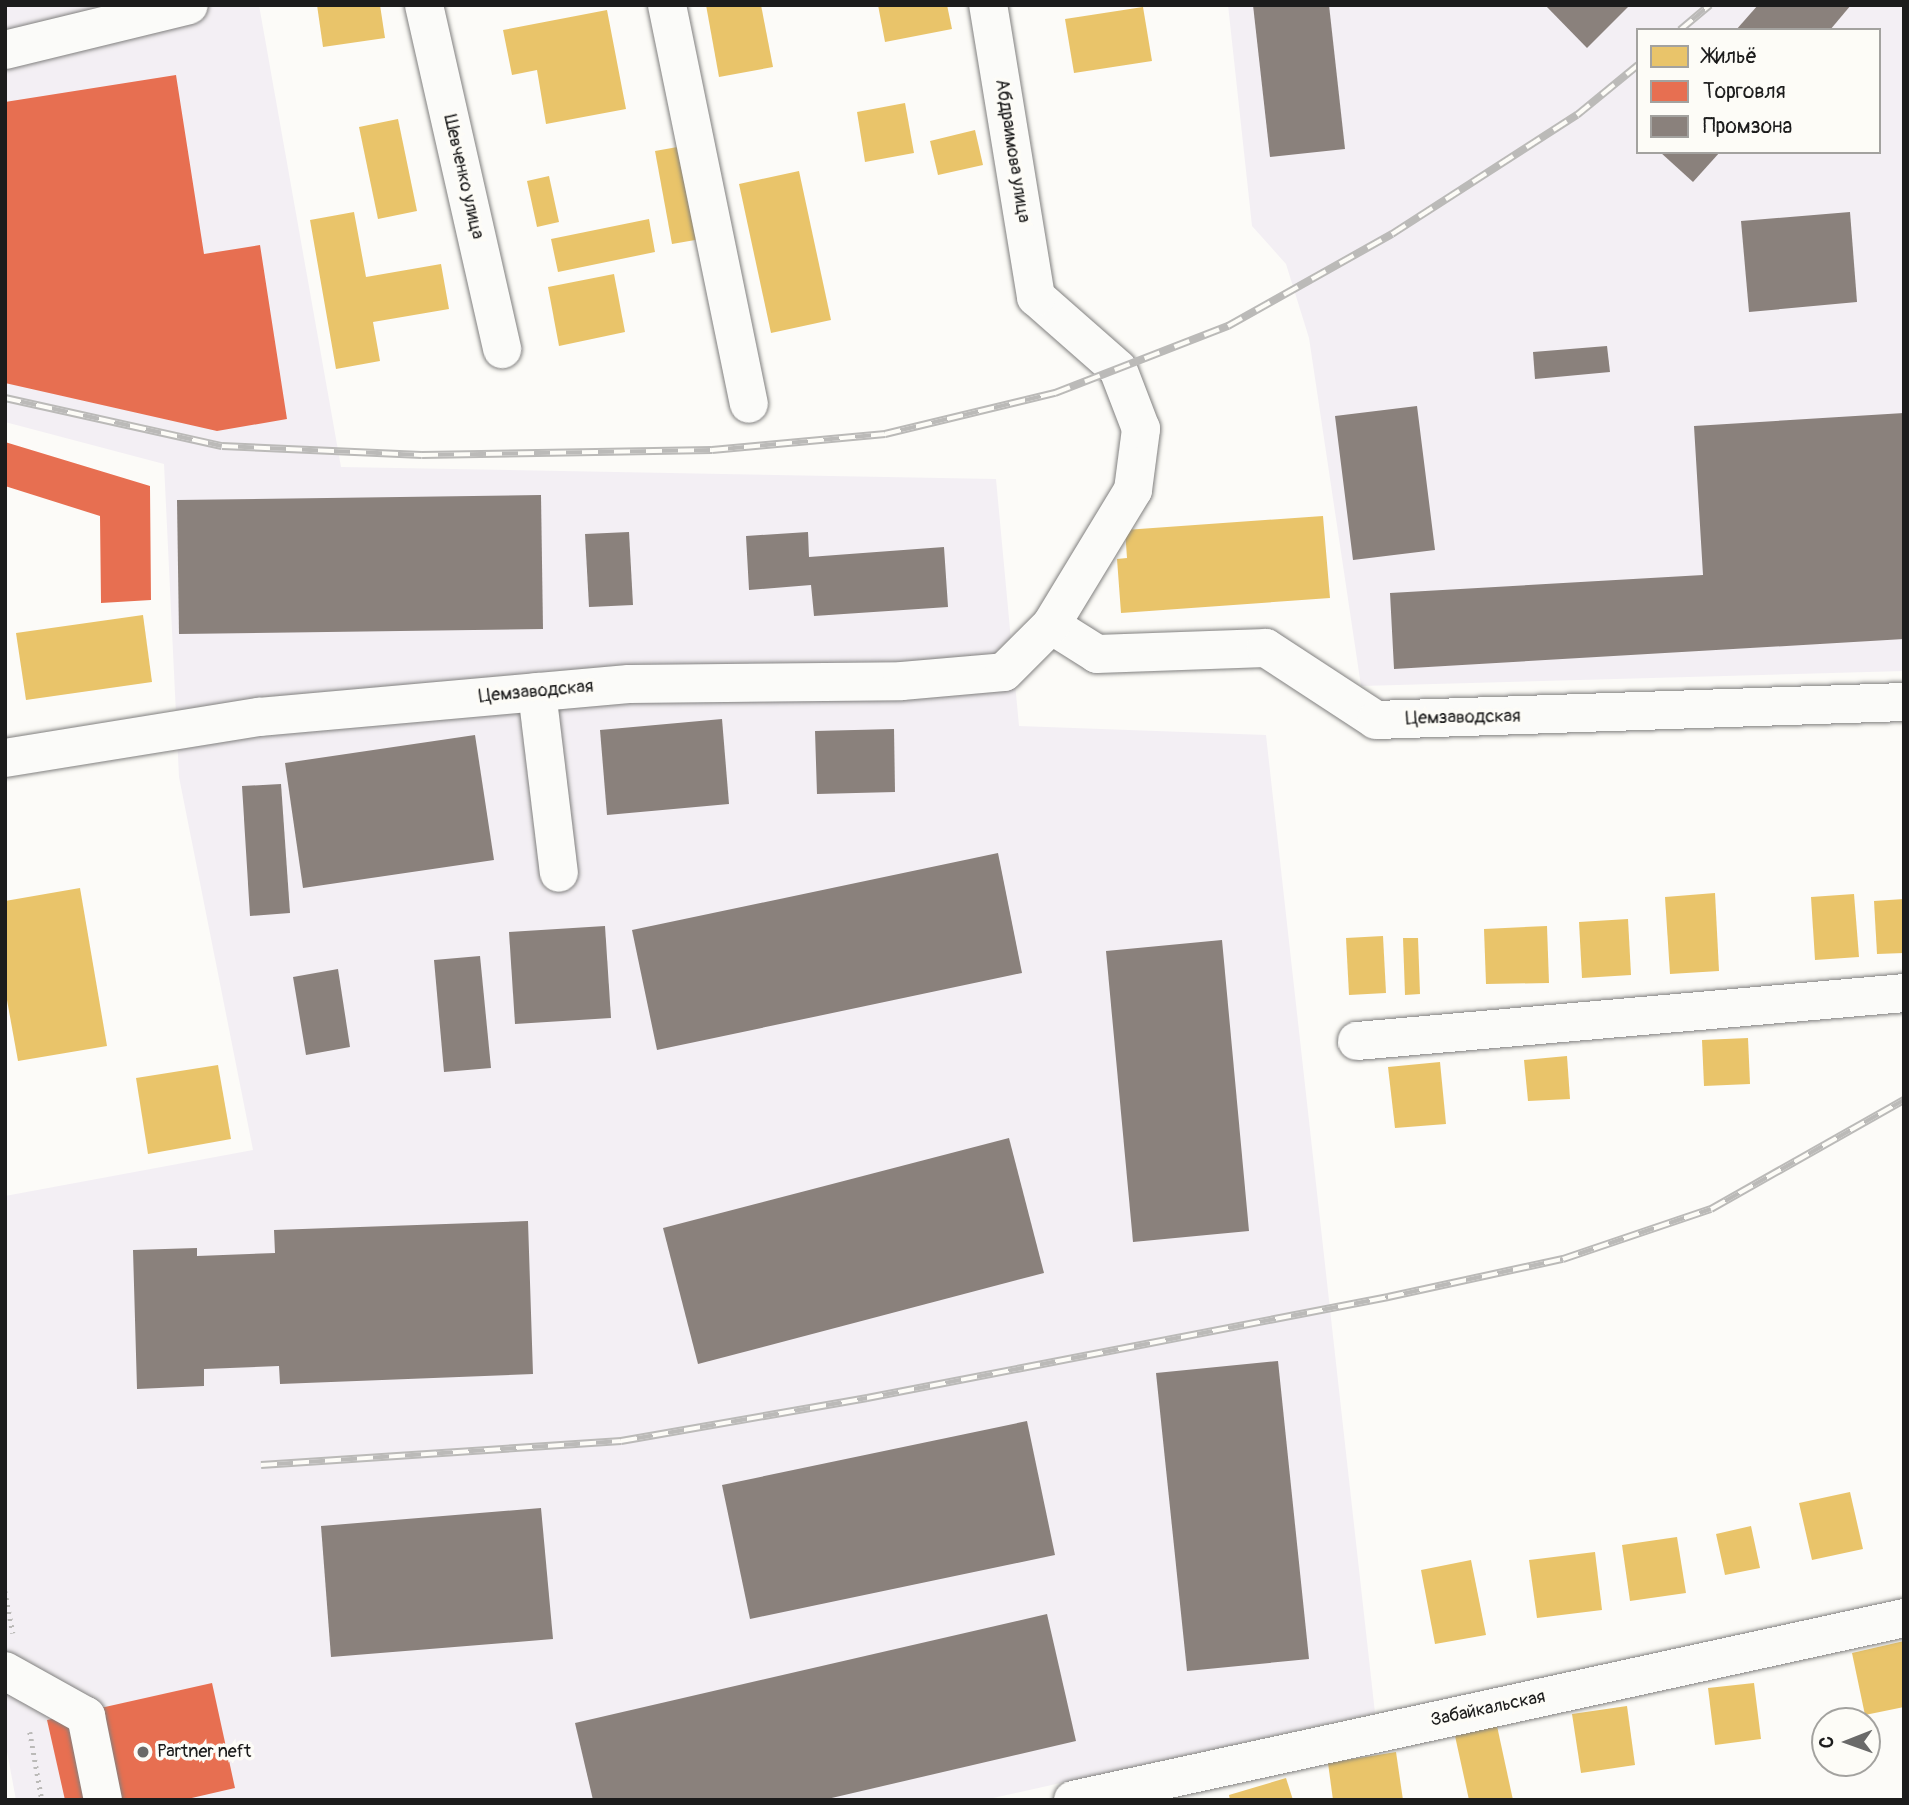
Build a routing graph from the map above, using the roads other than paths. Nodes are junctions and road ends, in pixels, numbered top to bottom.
1 (189, 5) edge
2 (424, 5) edge
3 (667, 5) edge
4 (988, 5) edge
5 (5, 50) edge
6 (502, 349) dead end
7 (749, 404) dead end
8 (1141, 429) joint
9 (1051, 625) junction
10 (537, 692) junction
11 (1904, 702) edge
12 (5, 758) edge
13 (559, 873) dead end
14 (1904, 993) edge
15 (1357, 1041) dead end
16 (1904, 1618) edge
17 (5, 1671) edge
18 (103, 1800) edge
19 (1073, 1800) edge

1 - 5 street
2 - 6 street, Шевченко улица
3 - 7 street
4 - 8 street, Абдраимова улица
8 - 9 street, Цемзаводская
9 - 10 street, Цемзаводская
9 - 11 street, Цемзаводская
10 - 12 street, Цемзаводская
10 - 13 street
14 - 15 street
16 - 19 street, Забайкальская
17 - 18 street

